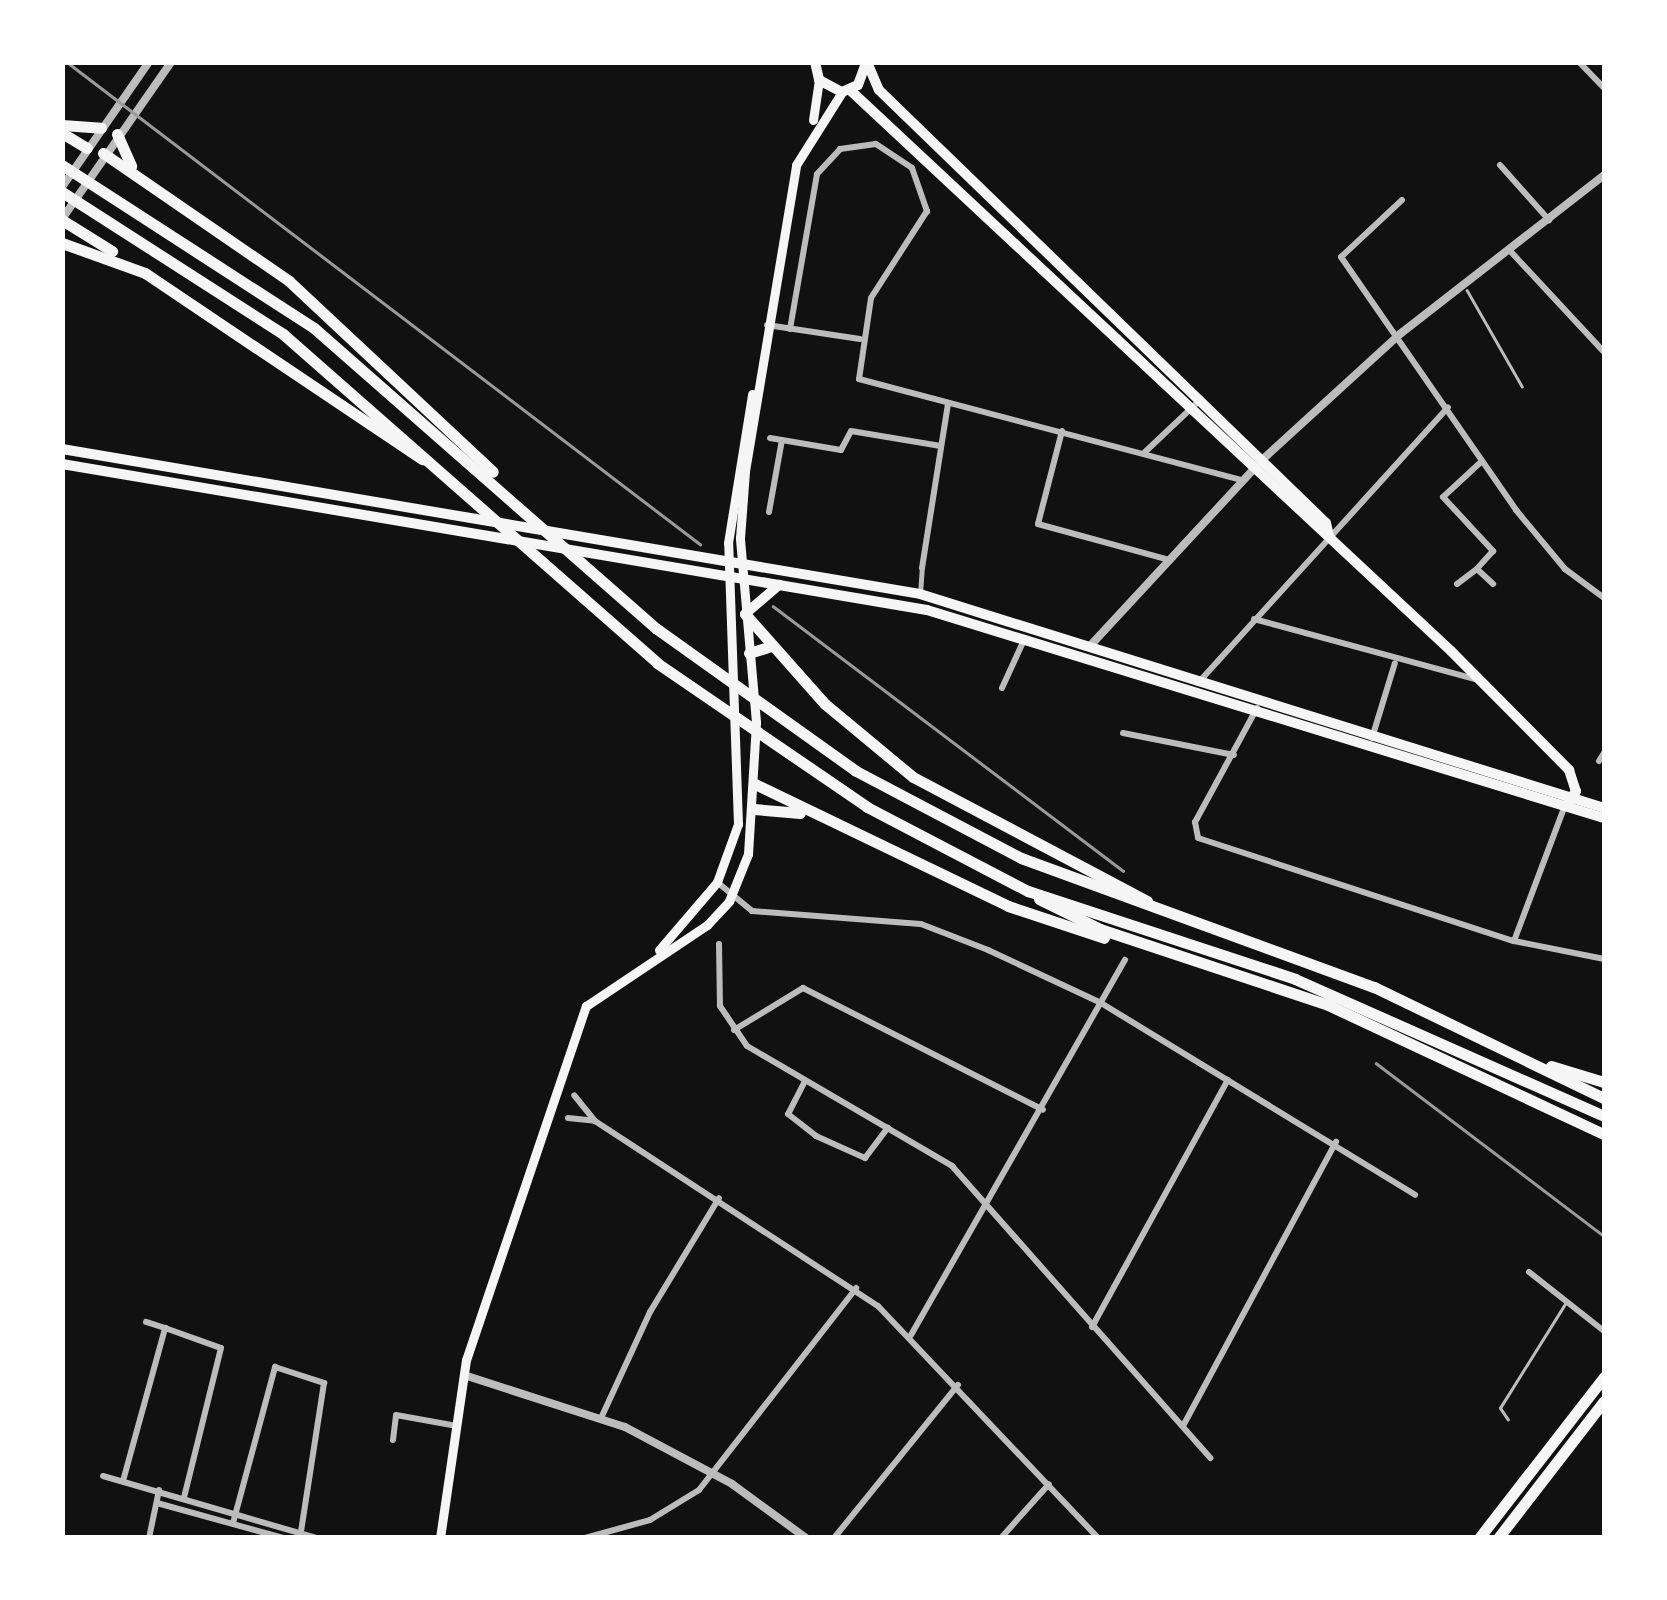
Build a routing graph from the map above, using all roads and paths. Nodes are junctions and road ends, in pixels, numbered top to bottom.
1 (149, 62) edge
2 (171, 62) edge
3 (866, 62) edge
4 (1579, 62) edge
5 (815, 63) edge
6 (819, 80) junction
7 (1604, 88) edge
8 (846, 91) junction
9 (100, 128) junction
10 (812, 128) junction
11 (62, 129) edge
12 (121, 129) junction
13 (103, 153) junction
14 (83, 154) junction
15 (62, 164) edge
16 (1500, 165) dead end
17 (1604, 174) edge
18 (152, 185) junction
19 (62, 189) edge
20 (1402, 200) dead end
21 (64, 217) edge
22 (1550, 221) junction
23 (62, 243) edge
24 (1512, 253) junction
25 (145, 273) junction
26 (1467, 290) junction
27 (766, 325) junction
28 (790, 329) junction
29 (1400, 334) junction
30 (860, 339) junction
31 (1604, 352) edge
32 (756, 380) junction
33 (1522, 386) dead end
34 (1201, 399) junction
35 (948, 404) junction
36 (1448, 407) junction
37 (1189, 410) junction
38 (1062, 432) junction
39 (770, 438) dead end
40 (782, 440) junction
41 (941, 446) junction
42 (62, 448) edge
43 (1144, 453) junction
44 (1262, 460) junction
45 (1482, 462) junction
46 (62, 464) edge
47 (1246, 476) junction
48 (466, 491) junction
49 (769, 512) dead end
50 (1328, 536) junction
51 (911, 548) dead end
52 (924, 550) junction
53 (728, 560) junction
54 (1166, 560) junction
55 (742, 562) junction
56 (922, 568) joint
57 (1477, 569) junction
58 (729, 576) junction
59 (742, 578) junction
60 (603, 582) junction
61 (780, 584) junction
62 (1457, 584) dead end
63 (1493, 584) dead end
64 (920, 594) junction
65 (1604, 598) edge
66 (745, 614) junction
67 (1254, 620) junction
68 (1025, 639) junction
69 (769, 647) junction
70 (1090, 647) junction
71 (749, 653) junction
72 (1396, 664) junction
73 (734, 665) junction
74 (1478, 680) junction
75 (1196, 687) junction
76 (1002, 688) dead end
77 (1257, 707) junction
78 (1123, 732) dead end
79 (1372, 738) junction
80 (1234, 754) junction
81 (740, 771) junction
82 (755, 779) junction
83 (1568, 804) junction
84 (1604, 808) edge
85 (754, 809) junction
86 (818, 818) junction
87 (1604, 818) edge
88 (717, 882) junction
89 (1028, 891) junction
90 (729, 902) junction
91 (1218, 932) junction
92 (1514, 941) junction
93 (719, 944) dead end
94 (654, 956) junction
95 (1176, 956) junction
96 (1125, 960) dead end
97 (1604, 960) edge
98 (1101, 1003) junction
99 (734, 1030) junction
100 (1523, 1058) junction
101 (805, 1080) junction
102 (1228, 1080) junction
103 (1604, 1082) edge
104 (574, 1095) dead end
105 (1604, 1098) edge
106 (1043, 1110) junction
107 (1604, 1116) edge
108 (568, 1118) dead end
109 (595, 1120) junction
110 (888, 1128) junction
111 (1604, 1134) edge
112 (1336, 1142) junction
113 (1415, 1195) dead end
114 (719, 1198) junction
115 (992, 1206) junction
116 (1529, 1272) dead end
117 (856, 1288) junction
118 (1566, 1303) junction
119 (146, 1322) dead end
120 (1092, 1327) junction
121 (164, 1328) junction
122 (1604, 1331) edge
123 (912, 1335) junction
124 (464, 1375) junction
125 (1604, 1377) edge
126 (958, 1384) junction
127 (1604, 1401) edge
128 (1604, 1413) edge
129 (602, 1416) junction
130 (1508, 1420) dead end
131 (457, 1426) junction
132 (1183, 1426) junction
133 (392, 1440) dead end
134 (1210, 1458) dead end
135 (1552, 1467) junction
136 (715, 1474) junction
137 (103, 1476) dead end
138 (124, 1480) junction
139 (1049, 1484) junction
140 (159, 1490) junction
141 (184, 1497) junction
142 (157, 1503) junction
143 (236, 1512) junction
144 (234, 1523) junction
145 (300, 1535) edge
146 (149, 1538) edge
147 (283, 1538) edge
148 (317, 1538) edge
149 (440, 1538) edge
150 (585, 1538) edge
151 (806, 1538) edge
152 (834, 1538) edge
153 (1001, 1538) edge
154 (1098, 1538) edge
155 (1479, 1538) edge
156 (1498, 1538) edge

1 - 9 street
2 - 12 street
3 - 8 main road
3 - 34 main road
4 - 7 street
5 - 6 main road
6 - 8 main road
6 - 10 main road
8 - 10 main road
8 - 37 main road
9 - 11 highway
9 - 14 street
10 - 27 main road
11 - 14 highway
12 - 13 street
12 - 18 highway
13 - 14 street
13 - 18 highway
13 - 21 street
14 - 19 street
15 - 60 highway
16 - 22 street
17 - 22 street
18 - 60 highway
19 - 48 highway
20 - 29 street
21 - 25 highway
22 - 24 street
23 - 25 highway
24 - 26 street
24 - 31 street
25 - 48 highway
26 - 29 street
26 - 33 lane
27 - 28 street
27 - 32 main road
28 - 30 street
28 - 30 street
29 - 36 street
29 - 44 street
30 - 35 street
32 - 53 main road
32 - 55 main road
34 - 37 street
34 - 44 main road
35 - 38 street
35 - 41 street
36 - 45 street
36 - 50 street
37 - 43 street
37 - 47 main road
38 - 43 street
38 - 54 street
39 - 40 street
40 - 41 street
40 - 49 street
41 - 52 street
42 - 53 main road
43 - 47 street
44 - 47 street
44 - 50 main road
45 - 57 street
45 - 65 street
46 - 58 main road
47 - 50 main road
47 - 54 street
48 - 89 highway
50 - 67 street
50 - 74 main road
51 - 52 street
52 - 56 street
53 - 55 main road
53 - 58 main road
54 - 70 street
55 - 59 main road
55 - 64 main road
56 - 64 street
57 - 62 street
57 - 63 street
58 - 59 main road
58 - 73 main road
59 - 61 main road
59 - 66 main road
60 - 91 highway
61 - 66 main road
61 - 68 main road
64 - 70 main road
66 - 69 highway
66 - 71 main road
67 - 72 street
67 - 75 street
68 - 75 main road
68 - 76 street
69 - 71 highway
69 - 91 highway
70 - 75 main road
71 - 73 main road
71 - 82 main road
72 - 74 street
72 - 79 street
73 - 81 main road
74 - 83 main road
75 - 77 main road
77 - 79 main road
77 - 80 street
77 - 83 main road
78 - 80 street
79 - 83 main road
80 - 92 street
81 - 82 main road
81 - 88 main road
82 - 85 main road
82 - 86 highway
83 - 84 main road
83 - 87 main road
83 - 92 street
85 - 86 highway
85 - 90 main road
86 - 95 highway
88 - 90 street
88 - 94 main road
89 - 95 highway
89 - 107 highway
90 - 94 main road
90 - 98 street
91 - 100 highway
92 - 97 street
93 - 99 street
94 - 124 main road
95 - 111 highway
96 - 98 street
98 - 102 street
98 - 106 street
99 - 101 street
99 - 106 street
100 - 103 highway
100 - 105 highway
101 - 110 street
101 - 110 street
102 - 112 street
102 - 120 street
104 - 109 street
106 - 115 street
108 - 109 street
109 - 114 street
110 - 115 street
112 - 113 street
112 - 132 street
114 - 117 street
114 - 129 street
115 - 120 street
115 - 123 street
116 - 118 street
117 - 123 street
117 - 136 street
118 - 122 street
118 - 130 lane
119 - 121 street
120 - 132 street
121 - 138 street
121 - 141 street
123 - 126 street
124 - 129 street
124 - 131 main road
125 - 155 highway
126 - 139 street
126 - 152 street
127 - 135 highway
128 - 135 highway
129 - 136 street
131 - 133 street
131 - 149 main road
132 - 134 street
135 - 156 highway
136 - 150 street
136 - 151 street
137 - 138 street
138 - 140 street
139 - 153 street
139 - 154 street
140 - 141 street
140 - 142 street
141 - 143 street
142 - 144 street
142 - 146 street
143 - 144 street
143 - 145 street
143 - 145 street
144 - 147 street
145 - 148 street

